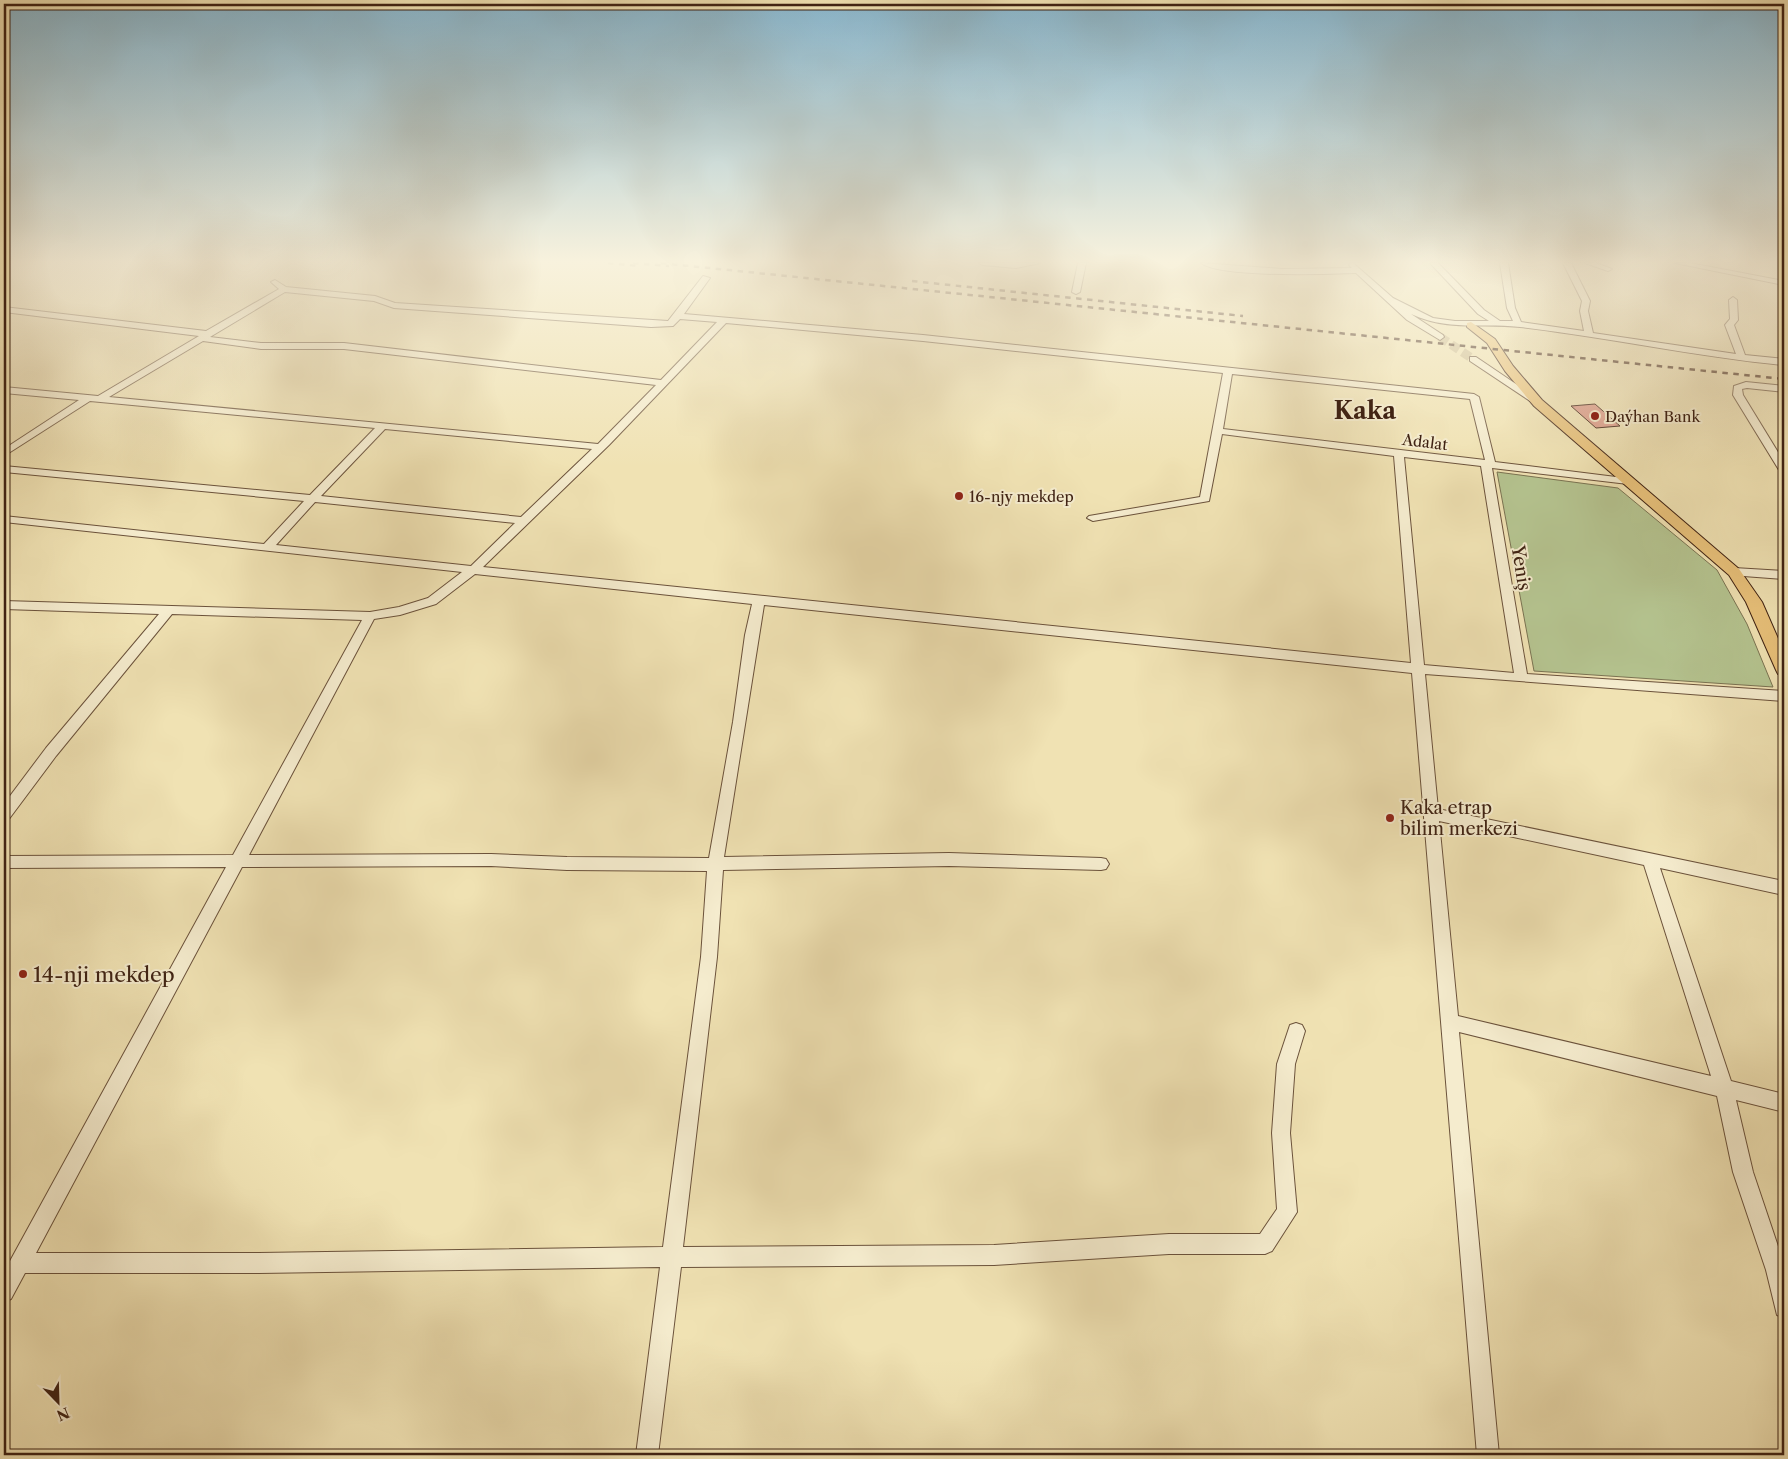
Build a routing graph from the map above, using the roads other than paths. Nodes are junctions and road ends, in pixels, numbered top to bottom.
1 (165, 331) edge
2 (211, 331) edge
3 (713, 331) edge
4 (842, 331) edge
5 (1431, 331) edge
6 (1478, 331) edge
7 (1568, 331) edge
8 (1731, 331) edge
9 (1589, 334) joint
10 (203, 336) junction
11 (1440, 337) tunnel mouth
12 (1742, 358) junction
13 (1472, 359) tunnel mouth
14 (1784, 362) edge
15 (1228, 370) junction
16 (662, 383) junction
17 (1784, 389) edge
18 (4, 390) edge
19 (96, 398) junction
20 (1538, 403) junction
21 (383, 426) junction
22 (1218, 432) junction
23 (600, 448) junction
24 (4, 453) edge
25 (1399, 454) junction
26 (1489, 464) junction
27 (4, 469) edge
28 (1784, 470) edge
29 (1628, 481) junction
30 (314, 498) junction
31 (1093, 518) dead end
32 (4, 519) edge
33 (524, 521) junction
34 (268, 546) junction
35 (474, 569) junction
36 (1734, 572) junction
37 (1784, 575) edge
38 (759, 600) junction
39 (4, 605) edge
40 (168, 610) junction
41 (370, 616) junction
42 (1419, 669) junction
43 (1784, 670) edge
44 (1521, 678) junction
45 (1784, 696) edge
46 (1432, 814) junction
47 (4, 815) edge
48 (1650, 860) junction
49 (238, 861) junction
50 (4, 862) edge
51 (717, 863) junction
52 (1101, 864) dead end
53 (1784, 888) edge
54 (1450, 1022) junction
55 (1296, 1032) dead end
56 (1724, 1088) junction
57 (1784, 1103) edge
58 (673, 1257) junction
59 (20, 1263) junction
60 (4, 1292) edge
61 (1784, 1308) edge
62 (647, 1455) edge
63 (1488, 1455) edge

1 - 10 street
2 - 10 street
3 - 16 street
4 - 15 street
5 - 11 street
6 - 20 main road
7 - 9 street
8 - 12 street
9 - 12 street
10 - 16 street
10 - 19 street
12 - 14 street
13 - 20 street
15 - 22 street
15 - 26 street
16 - 23 street
17 - 28 street
18 - 19 street
19 - 21 street
19 - 24 street
20 - 29 main road
21 - 23 street
21 - 30 street
22 - 25 street, Adalat
22 - 31 street
23 - 33 street
25 - 26 street, Adalat
25 - 42 street
26 - 29 street, Adalat
26 - 44 street, Yeniş
27 - 30 street
29 - 36 main road
30 - 33 street
30 - 34 street
32 - 34 street
33 - 35 street
34 - 35 street
35 - 38 street
35 - 41 street
36 - 37 street
36 - 43 main road
38 - 42 street
38 - 51 street
39 - 40 street
40 - 41 street
40 - 47 street
41 - 49 street
42 - 44 street
42 - 46 street
44 - 45 street
46 - 48 street
46 - 54 street
48 - 53 street
48 - 56 street
49 - 50 street
49 - 51 street
49 - 59 street
51 - 52 street
51 - 58 street
54 - 56 street
54 - 63 street
55 - 58 street
56 - 57 street
56 - 61 street
58 - 59 street
58 - 62 street
59 - 60 street

